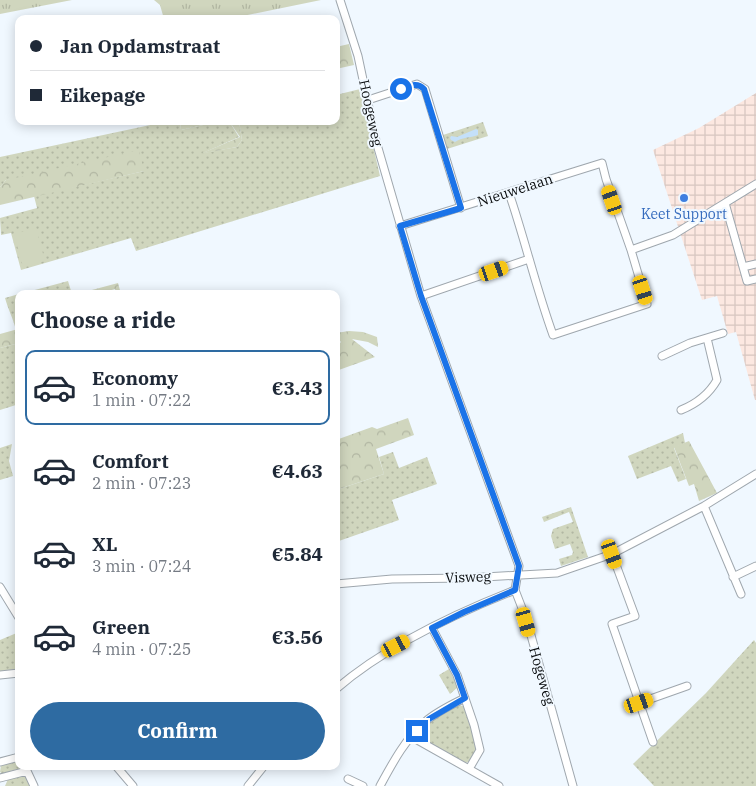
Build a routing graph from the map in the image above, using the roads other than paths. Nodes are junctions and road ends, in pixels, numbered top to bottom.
1 (340, 0) edge
2 (368, 100) junction
3 (755, 185) edge
4 (509, 193) junction
5 (756, 194) edge
6 (725, 204) junction
7 (461, 208) junction
8 (400, 226) junction
9 (631, 250) junction
10 (529, 259) junction
11 (756, 264) edge
12 (743, 267) junction
13 (756, 279) edge
14 (421, 296) junction
15 (723, 333) dead end
16 (708, 338) junction
17 (662, 356) dead end
18 (681, 410) dead end
19 (756, 474) edge
20 (704, 506) junction
21 (612, 554) junction
22 (756, 566) edge
23 (518, 576) junction
24 (733, 577) junction
25 (340, 584) edge
26 (0, 587) edge
27 (515, 590) junction
28 (741, 594) dead end
29 (15, 611) edge
30 (432, 628) junction
31 (15, 673) edge
32 (0, 675) edge
33 (340, 686) edge
34 (687, 686) dead end
35 (465, 698) junction
36 (639, 703) junction
37 (412, 737) junction
38 (653, 742) dead end
39 (15, 758) edge
40 (0, 762) edge
41 (469, 769) junction
42 (119, 770) edge
43 (261, 770) edge
44 (0, 778) edge
45 (348, 779) dead end
46 (2, 786) edge
47 (34, 786) edge
48 (133, 786) edge
49 (248, 786) edge
50 (363, 786) edge
51 (380, 786) edge
52 (499, 786) edge
53 (574, 786) edge

1 - 2 street, Hoogeweg
2 - 7 street
2 - 8 street, Hoogeweg
3 - 5 street
3 - 6 street
4 - 7 street, Nieuwelaan
4 - 9 street, Nieuwelaan
4 - 10 street
6 - 9 street
6 - 12 street
7 - 8 street, Nieuwelaan
8 - 14 street
9 - 10 street
10 - 14 street
11 - 12 street
12 - 13 street
14 - 23 street
15 - 16 street
16 - 17 street
16 - 18 street
19 - 20 street, Visweg
20 - 21 street, Visweg
20 - 24 street
21 - 23 street, Visweg
21 - 36 street
22 - 24 street
23 - 25 street, Visweg
23 - 27 street
24 - 28 street
26 - 29 street
27 - 30 street
27 - 53 street, Hogeweg
30 - 33 street
30 - 35 street
31 - 32 street
34 - 36 street
35 - 37 street
35 - 41 street
36 - 38 street
37 - 41 street
37 - 51 street
39 - 40 street
41 - 52 street
42 - 48 street
43 - 49 street
44 - 46 street
44 - 47 street
45 - 50 street

